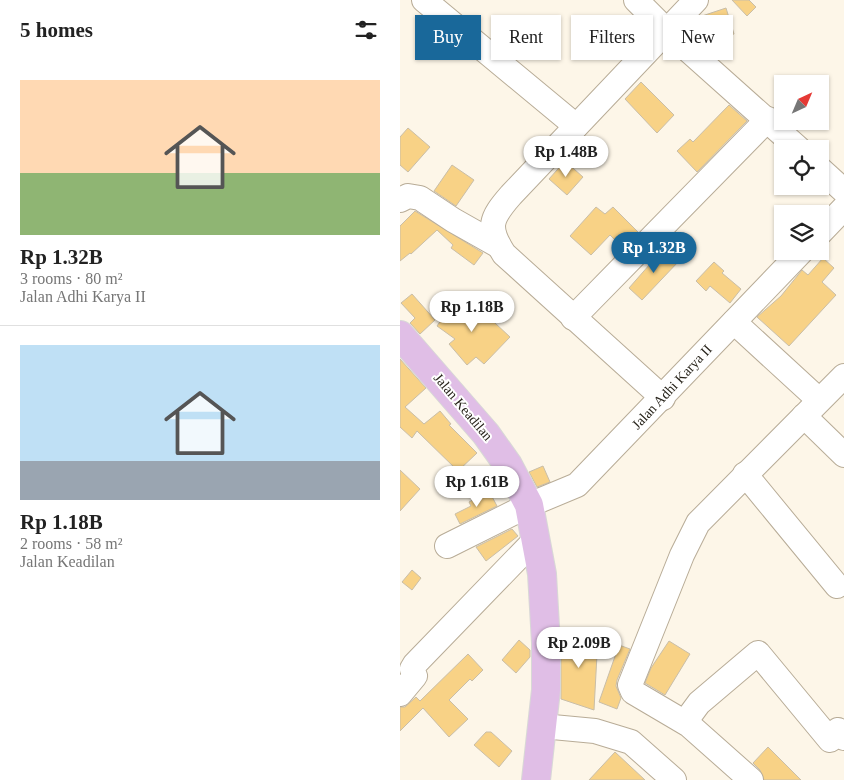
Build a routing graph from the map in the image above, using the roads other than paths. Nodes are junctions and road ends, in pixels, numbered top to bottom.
1 (424, 0) edge
2 (636, 0) edge
3 (696, 0) edge
4 (683, 15) edge
5 (663, 27) edge
6 (663, 37) edge
7 (700, 60) edge
8 (768, 119) junction
9 (576, 126) junction
10 (790, 140) edge
11 (829, 177) edge
12 (400, 178) edge
13 (844, 191) edge
14 (410, 199) edge
15 (844, 208) edge
16 (829, 224) edge
17 (499, 246) junction
18 (793, 260) edge
19 (573, 318) junction
20 (734, 322) junction
21 (400, 335) edge
22 (844, 376) edge
23 (663, 398) junction
24 (812, 408) junction
25 (844, 455) edge
26 (745, 474) junction
27 (529, 505) junction
28 (536, 539) junction
29 (447, 546) dead end
30 (837, 586) dead end
31 (400, 694) edge
32 (685, 722) junction
33 (542, 726) junction
34 (844, 738) edge
35 (536, 780) edge
36 (674, 780) edge
37 (751, 780) edge

1 - 9 street
2 - 5 street
3 - 4 street
6 - 9 street
7 - 8 street
8 - 10 street
8 - 19 street
9 - 17 street
11 - 13 street
12 - 14 street
14 - 17 street
15 - 16 street
17 - 19 street
18 - 20 street, Jalan Adhi Karya II
19 - 23 street
20 - 23 street, Jalan Adhi Karya II
20 - 24 street
21 - 27 main road, Jalan Keadilan
22 - 24 street
23 - 27 street, Jalan Adhi Karya II
24 - 25 street
24 - 26 street
26 - 30 street
26 - 32 street
27 - 28 main road, Jalan Keadilan
27 - 29 street, Jalan Adhi Karya II
28 - 31 street
28 - 33 main road, Jalan Keadilan
32 - 34 street
32 - 37 street
33 - 35 main road, Jalan Keadilan
33 - 36 street

